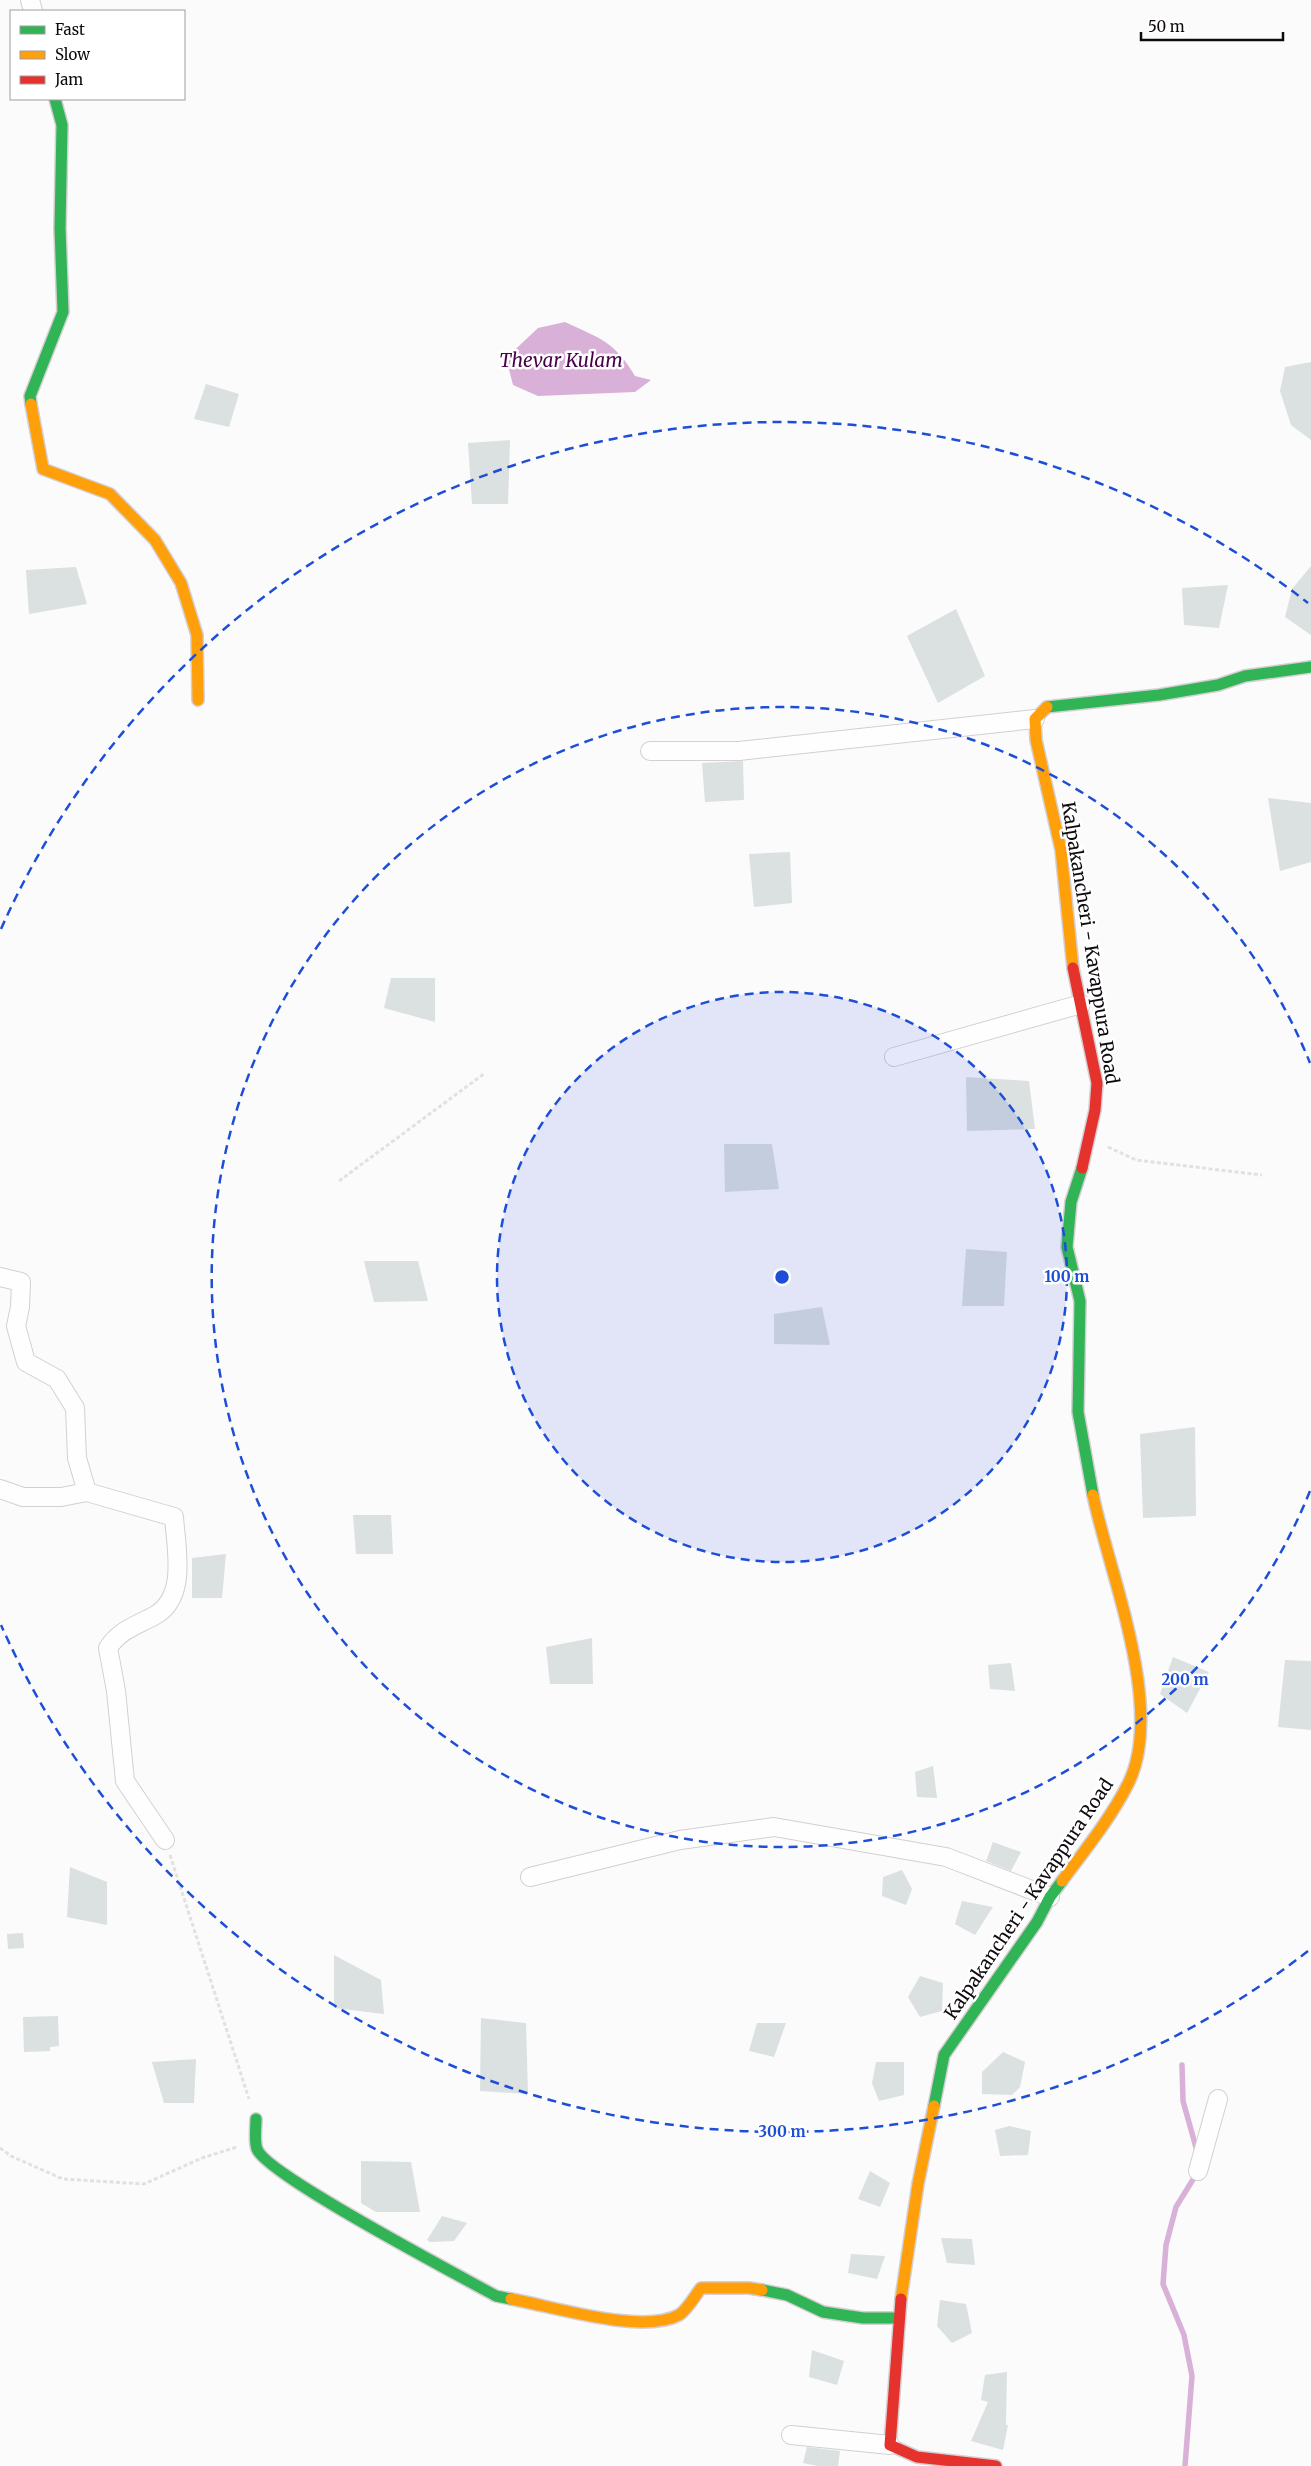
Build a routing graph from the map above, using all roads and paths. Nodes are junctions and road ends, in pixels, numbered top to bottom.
1 (55, 100) edge
2 (1311, 667) edge
3 (198, 700) dead end
4 (1035, 719) junction
5 (650, 751) dead end
6 (1081, 1004) junction
7 (894, 1057) dead end
8 (485, 1073) dead end
9 (1087, 1138) junction
10 (1262, 1175) dead end
11 (339, 1181) dead end
12 (0, 1277) edge
13 (0, 1490) edge
14 (88, 1492) junction
15 (165, 1840) joint
16 (530, 1877) dead end
17 (1050, 1897) junction
18 (1218, 2099) dead end
19 (256, 2119) joint
20 (256, 2140) junction
21 (0, 2148) edge
22 (1198, 2171) dead end
23 (898, 2318) junction
24 (791, 2435) dead end
25 (890, 2445) junction
26 (996, 2466) edge

1 - 3 street
2 - 4 street
4 - 5 street
4 - 6 street, Kalpakancheri - Kavappura Road
6 - 7 street
6 - 9 street, Kalpakancheri - Kavappura Road
8 - 11 path
9 - 10 path
9 - 17 street, Kalpakancheri - Kavappura Road
12 - 14 street
13 - 14 street
14 - 15 street
15 - 19 path
16 - 17 street
17 - 23 street, Kalpakancheri - Kavappura Road
18 - 22 street
19 - 20 street
20 - 21 path
20 - 23 street
23 - 25 street, Kalpakancheri - Kavappura Road
24 - 25 street
25 - 26 street

